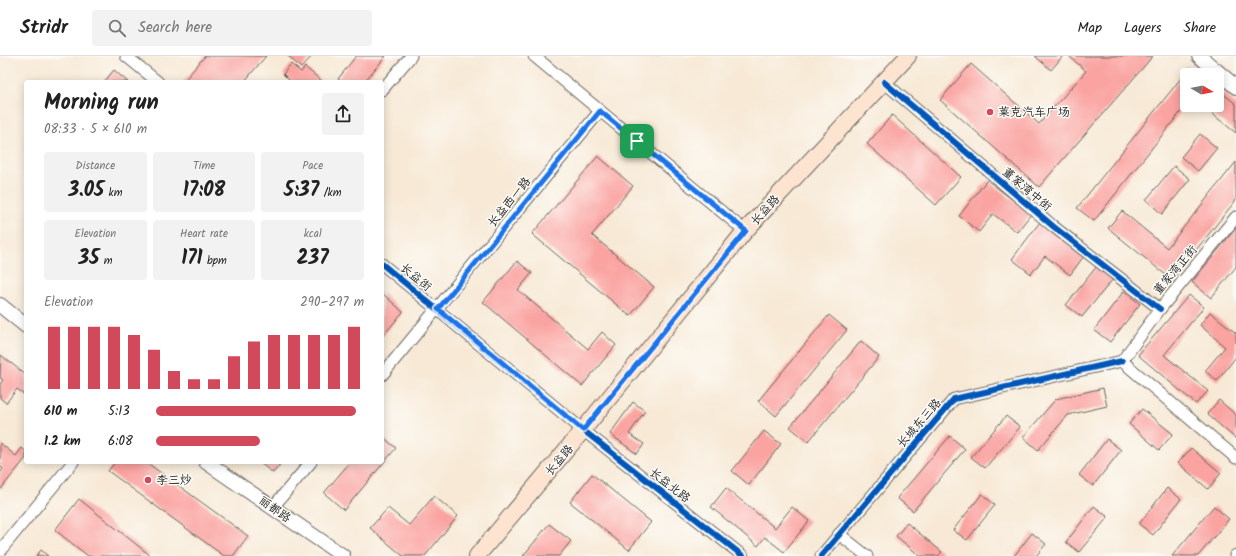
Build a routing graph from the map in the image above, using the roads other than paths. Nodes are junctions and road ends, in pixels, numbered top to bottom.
1 (126, 56) edge
2 (411, 56) edge
3 (534, 56) edge
4 (908, 56) edge
5 (1199, 56) edge
6 (156, 80) edge
7 (884, 82) junction
8 (384, 88) edge
9 (1236, 88) edge
10 (600, 111) junction
11 (1236, 217) edge
12 (746, 231) junction
13 (384, 266) edge
14 (0, 305) edge
15 (438, 309) junction
16 (1160, 309) junction
17 (24, 324) edge
18 (1122, 361) junction
19 (384, 374) edge
20 (583, 430) junction
21 (1236, 458) edge
22 (71, 464) edge
23 (209, 464) edge
24 (309, 464) edge
25 (273, 508) junction
26 (839, 534) junction
27 (0, 551) edge
28 (343, 556) edge
29 (477, 556) edge
30 (743, 556) edge
31 (821, 556) edge
32 (867, 556) edge

1 - 6 street
2 - 8 street
3 - 10 street
4 - 7 main road, 长益路
5 - 9 street
7 - 12 main road, 长益路
7 - 16 street, 董家湾中街
10 - 12 street
10 - 15 street, 长益西一路
11 - 16 street, 董家湾正街
12 - 20 main road, 长益路
13 - 15 street, 长益街
14 - 17 street
15 - 19 street, 长益西一路
15 - 20 street, 长益街
16 - 18 street, 董家湾正街
18 - 21 street
18 - 26 street, 长城东三路
20 - 29 main road, 长益路
20 - 30 street, 长益北路
22 - 27 street
23 - 25 street, 丽都路
24 - 25 street
25 - 28 street, 丽都路
26 - 31 street, 长城东三路
26 - 32 street

